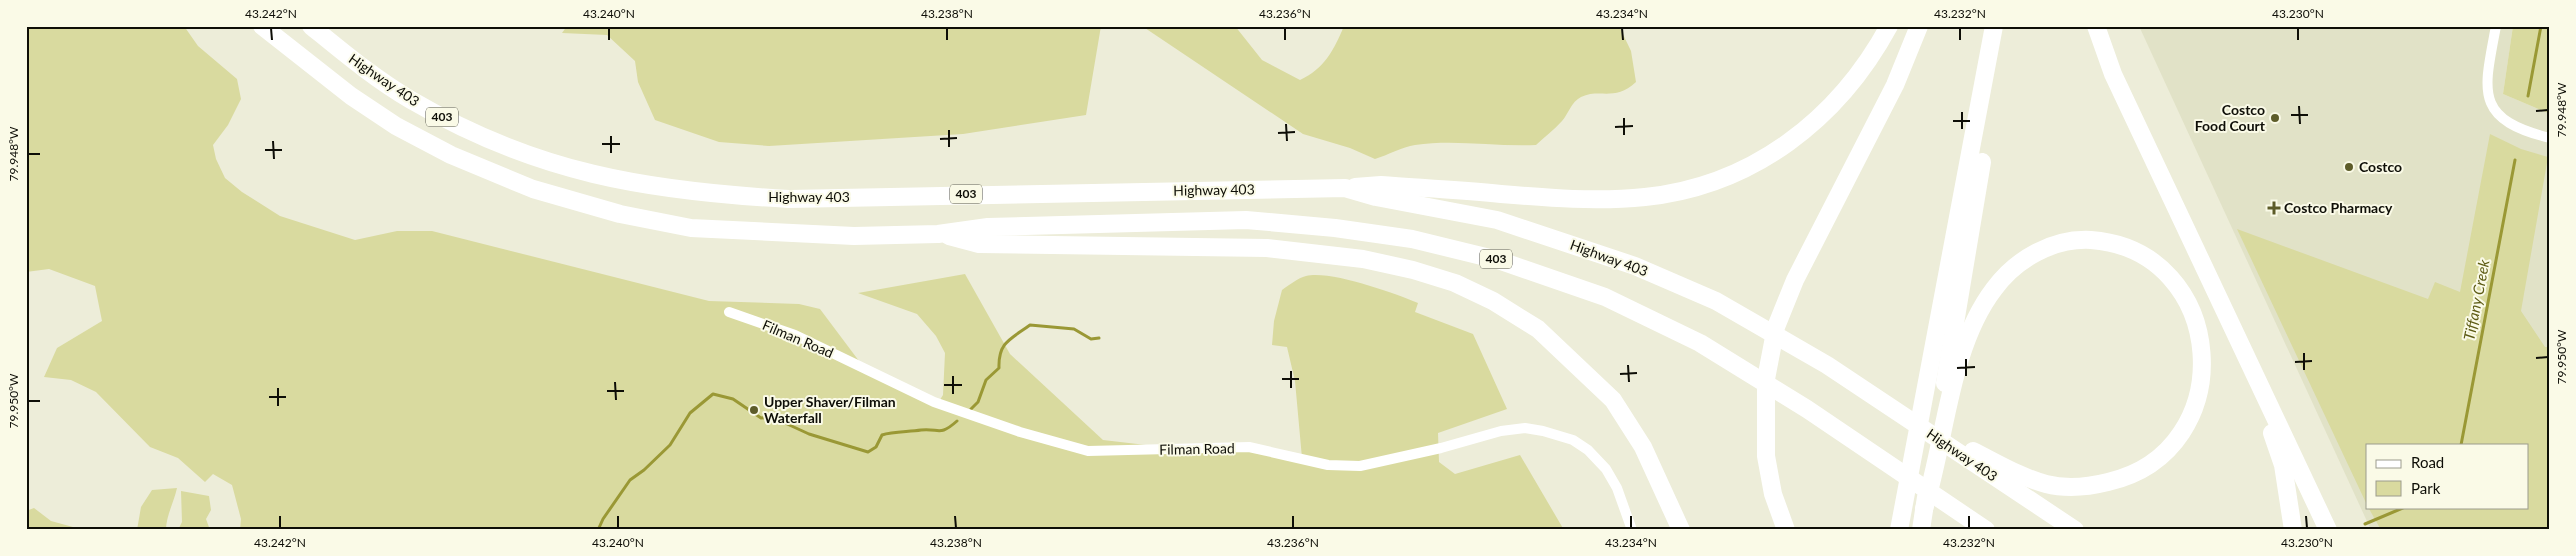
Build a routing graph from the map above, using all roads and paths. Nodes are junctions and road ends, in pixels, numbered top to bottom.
1 (262, 26) edge
2 (311, 26) edge
3 (1889, 26) edge
4 (1919, 26) edge
5 (1994, 26) edge
6 (2006, 26) edge
7 (2096, 26) edge
8 (2496, 26) edge
9 (2550, 138) edge
10 (1345, 188) junction
11 (938, 234) junction
12 (729, 312) dead end
13 (2254, 371) junction
14 (1946, 400) junction
15 (1925, 430) junction
16 (1632, 530) edge
17 (1681, 530) edge
18 (1786, 530) edge
19 (1899, 530) edge
20 (1921, 530) edge
21 (1986, 530) edge
22 (2075, 530) edge
23 (2293, 530) edge
24 (2328, 530) edge

1 - 11 highway, 403
2 - 10 highway, Highway 403 / 403
3 - 10 highway
4 - 18 highway
5 - 19 highway
6 - 14 highway
7 - 13 highway
8 - 9 street
10 - 15 highway, Highway 403 / 403
11 - 17 highway
11 - 21 highway, 403
12 - 16 street, Filman Road
13 - 23 highway
13 - 24 highway
14 - 15 highway
14 - 20 highway
15 - 22 highway, Highway 403 / 403

